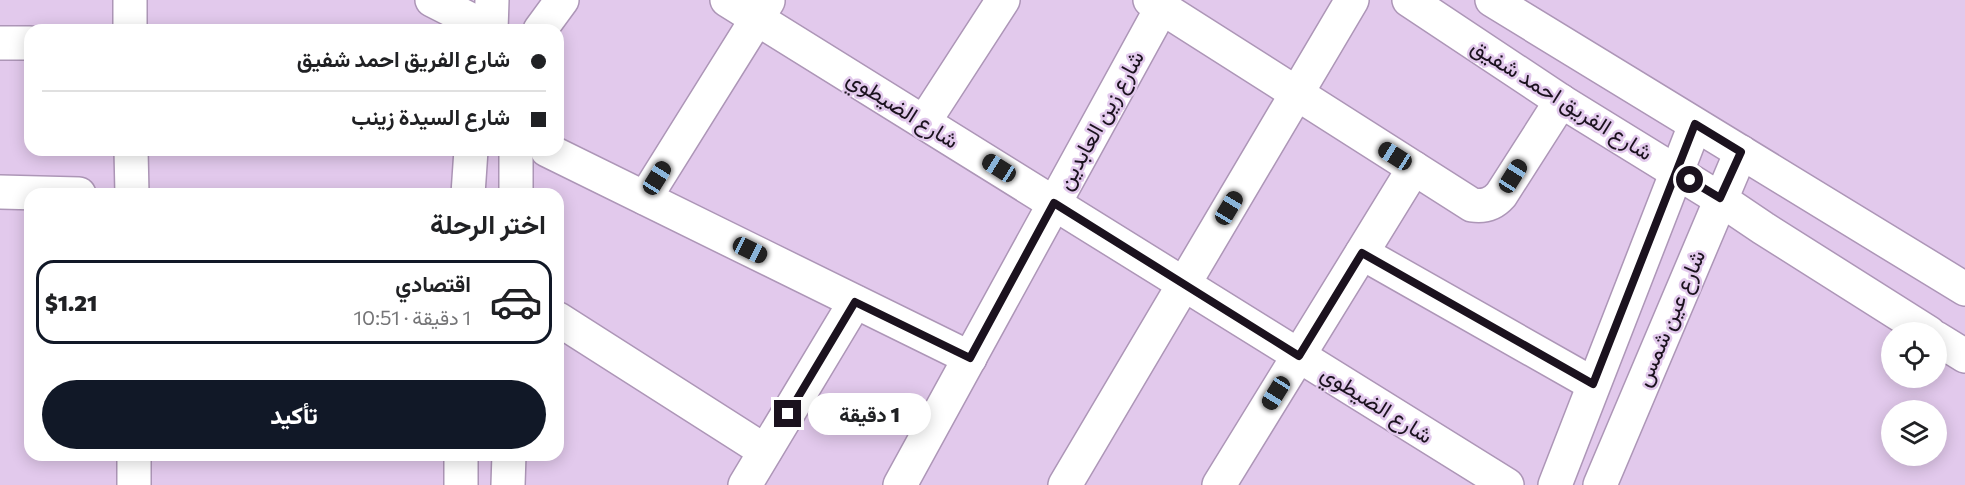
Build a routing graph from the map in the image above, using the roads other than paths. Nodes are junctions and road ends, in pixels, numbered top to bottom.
1 (130, 0) edge
2 (432, 0) edge
3 (492, 0) edge
4 (562, 0) edge
5 (727, 0) edge
6 (1003, 0) edge
7 (1352, 0) edge
8 (1409, 0) edge
9 (1492, 0) edge
10 (1156, 4) edge
11 (763, 9) edge
12 (130, 24) edge
13 (479, 24) edge
14 (491, 24) edge
15 (544, 24) edge
16 (0, 43) edge
17 (24, 43) edge
18 (1297, 94) junction
19 (1561, 101) junction
20 (924, 122) junction
21 (1695, 124) junction
22 (1741, 152) junction
23 (131, 156) edge
24 (471, 156) edge
25 (516, 156) edge
26 (559, 156) edge
27 (1414, 168) junction
28 (1676, 171) junction
29 (132, 188) edge
30 (468, 188) edge
31 (516, 188) edge
32 (0, 192) edge
33 (24, 193) edge
34 (645, 198) junction
35 (1720, 198) junction
36 (1054, 203) junction
37 (1362, 253) junction
38 (1184, 284) junction
39 (1965, 289) edge
40 (855, 302) junction
41 (1912, 322) edge
42 (564, 323) edge
43 (1947, 345) edge
44 (1299, 356) junction
45 (1965, 356) edge
46 (970, 358) junction
47 (1593, 384) junction
48 (765, 451) junction
49 (134, 461) edge
50 (461, 461) edge
51 (509, 461) edge
52 (134, 485) edge
53 (461, 485) edge
54 (508, 485) edge
55 (745, 485) edge
56 (900, 485) edge
57 (1065, 485) edge
58 (1220, 485) edge
59 (1507, 485) edge
60 (1555, 485) edge
61 (1600, 485) edge

1 - 12 street
2 - 13 street
3 - 14 street
4 - 15 street
5 - 11 street, شارع الضيطوي
6 - 20 street
7 - 18 street
8 - 19 street, شارع الفريق احمد شفيق
9 - 21 street, شارع الفريق احمد شفيق
10 - 18 street
10 - 36 street, شارع زين العابدين
11 - 20 street, شارع الضيطوي
11 - 34 street
16 - 17 street
18 - 27 street
18 - 38 street
19 - 27 street
19 - 28 street, شارع الفريق احمد شفيق
20 - 36 street, شارع الضيطوي
21 - 22 street, شارع الفريق احمد شفيق
21 - 28 street, شارع عين شمس
22 - 35 street, شارع عين شمس
22 - 39 street, شارع الفريق احمد شفيق
23 - 29 street
24 - 30 street
25 - 31 street
26 - 34 street
27 - 37 street
28 - 35 street, شارع الفريق احمد شفيق
28 - 47 street, شارع عين شمس
32 - 33 street
34 - 40 street
35 - 41 street, شارع الفريق احمد شفيق
35 - 61 street, شارع عين شمس
36 - 38 street, شارع الضيطوي
36 - 46 street, شارع زين العابدين
37 - 44 street
37 - 47 street
38 - 44 street, شارع الضيطوي
38 - 57 street
40 - 46 street
40 - 48 street
42 - 48 street
43 - 45 street
44 - 58 street
44 - 59 street, شارع الضيطوي
46 - 56 street, شارع زين العابدين
47 - 60 street, شارع عين شمس
48 - 55 street
49 - 52 street
50 - 53 street
51 - 54 street

